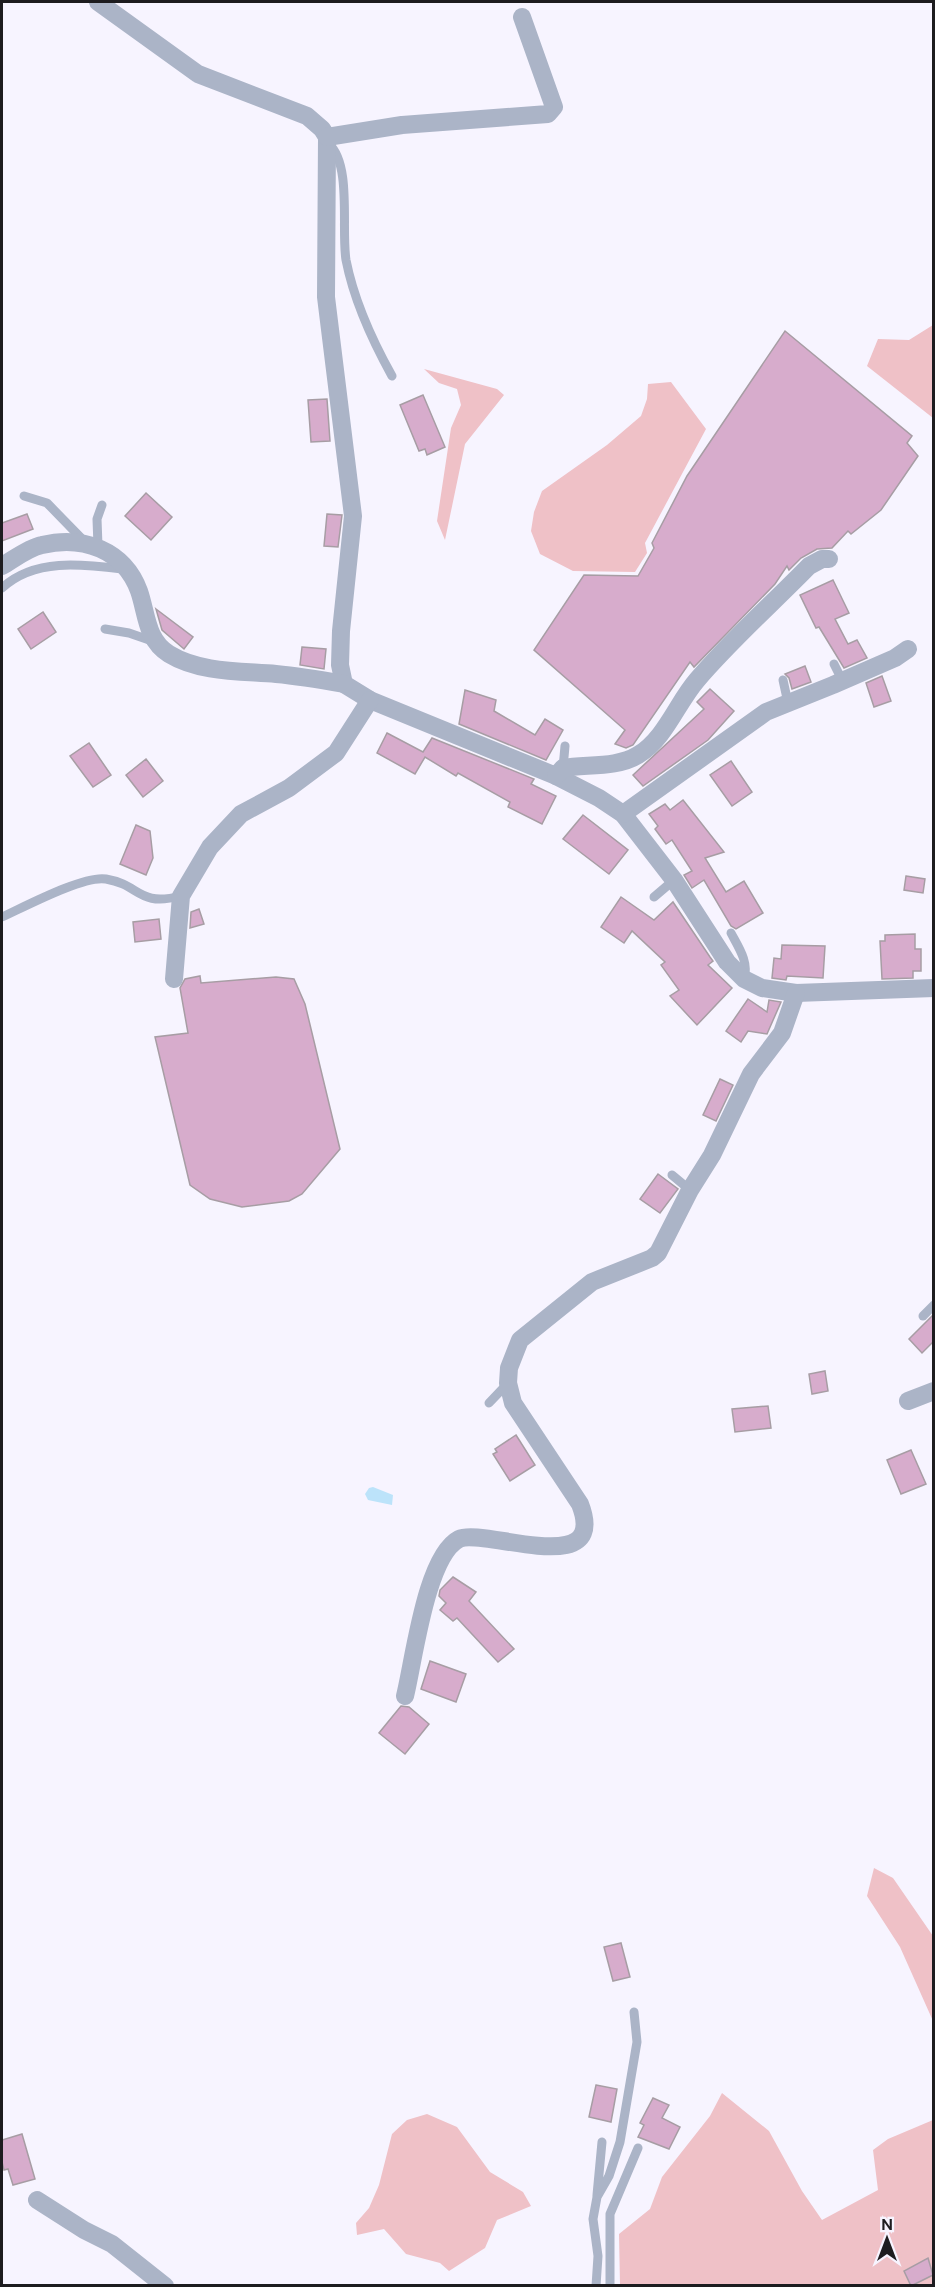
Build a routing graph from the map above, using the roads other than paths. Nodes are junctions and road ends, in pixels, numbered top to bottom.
1 (98, 2) edge
2 (522, 17) dead end
3 (328, 141) junction
4 (392, 376) dead end
5 (24, 496) dead end
6 (102, 505) dead end
7 (92, 545) junction
8 (829, 559) dead end
9 (2, 566) edge
10 (128, 570) junction
11 (2, 588) edge
12 (105, 629) dead end
13 (155, 642) junction
14 (908, 650) dead end
15 (783, 680) dead end
16 (344, 684) junction
17 (370, 700) junction
18 (788, 703) junction
19 (565, 746) dead end
20 (560, 772) junction
21 (623, 814) junction
22 (674, 880) junction
23 (181, 896) junction
24 (654, 897) dead end
25 (2, 917) edge
26 (731, 933) dead end
27 (174, 980) dead end
28 (744, 980) junction
29 (933, 988) edge
30 (796, 993) junction
31 (672, 1175) dead end
32 (690, 1190) junction
33 (933, 1305) edge
34 (923, 1316) dead end
35 (507, 1383) junction
36 (933, 1390) edge
37 (908, 1401) dead end
38 (489, 1403) dead end
39 (405, 1696) dead end
40 (634, 2012) dead end
41 (602, 2142) dead end
42 (638, 2148) dead end
43 (597, 2197) junction
44 (37, 2200) dead end
45 (165, 2286) edge
46 (596, 2286) edge
47 (610, 2286) edge

1 - 3 street
2 - 3 street
3 - 4 lane
3 - 16 street
5 - 7 lane
6 - 7 lane
7 - 9 street
7 - 10 street
8 - 20 street
10 - 11 lane
10 - 13 street
12 - 13 lane
13 - 16 street
14 - 18 street
15 - 18 lane
16 - 17 street
17 - 20 street
17 - 23 street
18 - 21 street
19 - 20 lane
20 - 21 street
21 - 22 street
22 - 24 lane
22 - 28 street
23 - 25 lane
23 - 27 street
26 - 28 lane
28 - 30 street
29 - 30 street
30 - 32 street
31 - 32 lane
32 - 35 street
33 - 34 lane
35 - 38 lane
35 - 39 street
36 - 37 street
40 - 43 lane
41 - 43 lane
42 - 47 lane
43 - 46 lane
44 - 45 street

